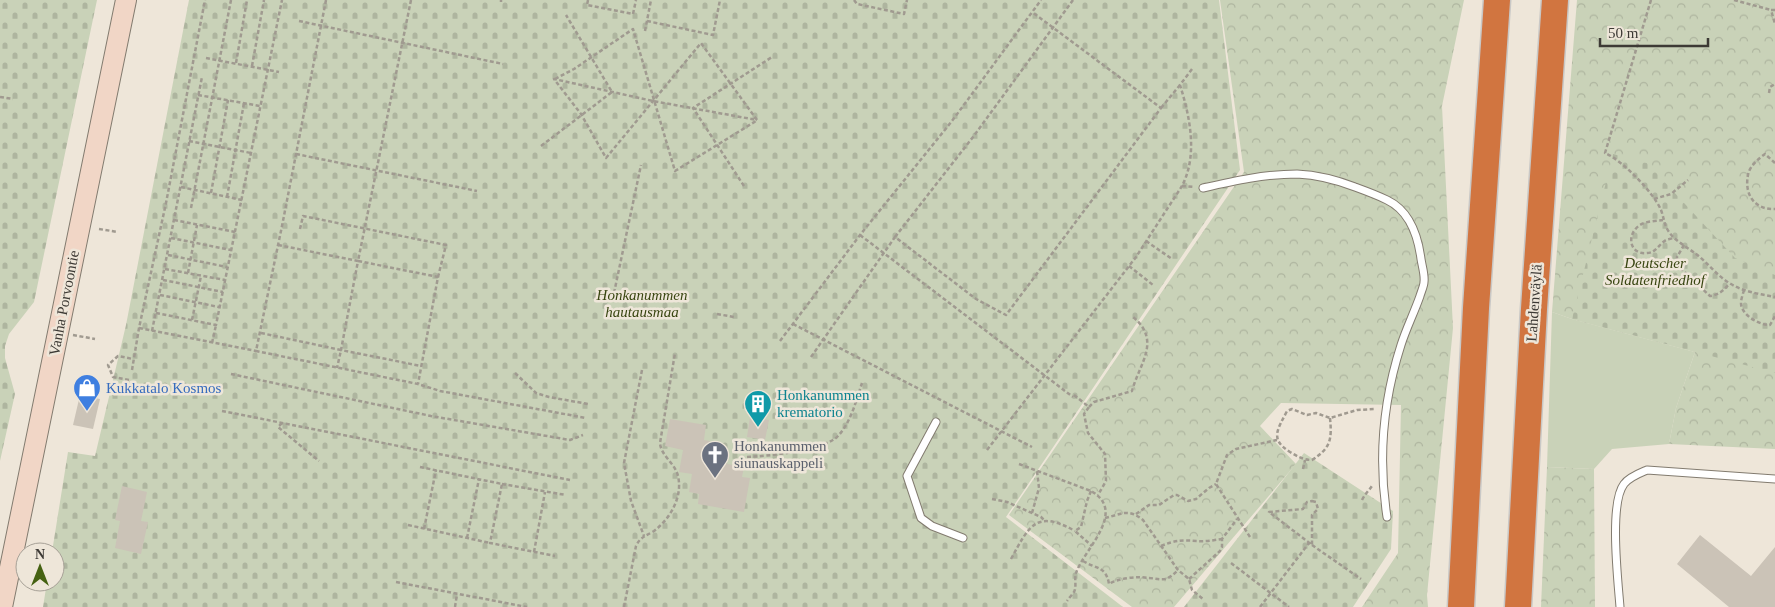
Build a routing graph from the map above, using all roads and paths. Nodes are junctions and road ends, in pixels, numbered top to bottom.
1 (126, 0) edge
2 (205, 0) edge
3 (231, 0) edge
4 (247, 0) edge
5 (264, 0) edge
6 (282, 0) edge
7 (326, 0) edge
8 (412, 0) edge
9 (588, 0) edge
10 (636, 0) edge
11 (651, 0) edge
12 (720, 0) edge
13 (854, 0) edge
14 (907, 0) edge
15 (1041, 0) edge
16 (1073, 0) edge
17 (1497, 0) edge
18 (1555, 0) edge
19 (1651, 0) edge
20 (1734, 0) edge
21 (1746, 0) edge
22 (1746, 4) junction
23 (1771, 10) junction
24 (1775, 10) edge
25 (1032, 12) junction
26 (566, 15) dead end
27 (299, 21) dead end
28 (647, 21) junction
29 (1775, 24) edge
30 (322, 26) junction
31 (1052, 27) junction
32 (645, 31) dead end
33 (402, 42) junction
34 (772, 57) dead end
35 (206, 58) dead end
36 (592, 58) junction
37 (220, 60) junction
38 (236, 63) junction
39 (503, 64) dead end
40 (252, 66) junction
41 (268, 69) junction
42 (1192, 69) dead end
43 (279, 72) dead end
44 (202, 77) dead end
45 (554, 80) junction
46 (730, 83) junction
47 (1775, 84) edge
48 (1180, 85) junction
49 (612, 92) junction
50 (1769, 93) dead end
51 (198, 94) junction
52 (0, 96) edge
53 (212, 97) junction
54 (12, 99) dead end
55 (228, 100) junction
56 (653, 100) junction
57 (244, 103) junction
58 (260, 106) junction
59 (694, 108) junction
60 (1161, 108) junction
61 (581, 114) junction
62 (757, 120) junction
63 (189, 141) junction
64 (203, 143) junction
65 (717, 145) junction
66 (219, 146) junction
67 (541, 146) dead end
68 (235, 150) junction
69 (251, 153) junction
70 (296, 154) junction
71 (1775, 163) edge
72 (641, 165) dead end
73 (377, 170) junction
74 (1688, 180) dead end
75 (744, 186) dead end
76 (1182, 186) junction
77 (181, 187) junction
78 (1203, 188) joint
79 (194, 190) junction
80 (477, 191) dead end
81 (211, 193) junction
82 (227, 197) junction
83 (1654, 199) junction
84 (242, 200) junction
85 (191, 208) dead end
86 (1775, 209) edge
87 (174, 220) junction
88 (1663, 220) junction
89 (197, 225) junction
90 (99, 229) dead end
91 (300, 229) dead end
92 (365, 229) junction
93 (118, 232) dead end
94 (235, 232) junction
95 (860, 235) junction
96 (895, 237) junction
97 (171, 238) junction
98 (1673, 238) junction
99 (1146, 241) junction
100 (194, 243) junction
101 (278, 245) junction
102 (1684, 245) junction
103 (231, 250) junction
104 (882, 253) junction
105 (168, 255) junction
106 (1172, 259) dead end
107 (190, 260) junction
108 (358, 261) junction
109 (1129, 266) junction
110 (228, 268) junction
111 (165, 269) junction
112 (188, 273) junction
113 (201, 276) junction
114 (438, 277) junction
115 (162, 280) junction
116 (225, 280) junction
117 (1729, 284) junction
118 (1153, 285) dead end
119 (199, 288) junction
120 (1744, 290) junction
121 (222, 292) junction
122 (614, 293) dead end
123 (160, 295) junction
124 (1775, 297) edge
125 (196, 302) junction
126 (219, 307) junction
127 (156, 312) junction
128 (717, 314) dead end
129 (1775, 316) edge
130 (734, 317) dead end
131 (1132, 317) dead end
132 (192, 320) junction
133 (793, 324) junction
134 (216, 325) junction
135 (139, 328) junction
136 (152, 331) junction
137 (260, 333) junction
138 (72, 334) dead end
139 (95, 339) dead end
140 (824, 340) junction
141 (780, 341) dead end
142 (212, 343) junction
143 (341, 350) junction
144 (256, 351) junction
145 (675, 353) dead end
146 (811, 357) dead end
147 (133, 359) junction
148 (420, 366) junction
149 (337, 368) junction
150 (132, 370) dead end
151 (642, 370) dead end
152 (515, 373) dead end
153 (231, 374) dead end
154 (1045, 376) junction
155 (129, 380) dead end
156 (862, 383) dead end
157 (418, 384) junction
158 (588, 404) dead end
159 (1089, 406) junction
160 (1378, 409) dead end
161 (222, 411) dead end
162 (586, 418) dead end
163 (1330, 418) junction
164 (936, 422) dead end
165 (282, 423) junction
166 (1002, 430) junction
167 (582, 435) dead end
168 (1277, 440) junction
169 (1032, 447) dead end
170 (987, 450) dead end
171 (747, 457) dead end
172 (1305, 460) junction
173 (319, 461) dead end
174 (1019, 464) dead end
175 (420, 467) dead end
176 (1303, 469) dead end
177 (436, 470) junction
178 (1037, 471) junction
179 (479, 479) junction
180 (1775, 479) edge
181 (570, 480) dead end
182 (1375, 480) dead end
183 (502, 484) junction
184 (1216, 484) junction
185 (546, 491) junction
186 (1092, 491) junction
187 (566, 495) dead end
188 (1098, 495) junction
189 (992, 499) dead end
190 (1362, 500) dead end
191 (1032, 513) junction
192 (1136, 514) junction
193 (1387, 517) dead end
194 (1105, 518) junction
195 (1237, 518) junction
196 (1044, 520) junction
197 (408, 525) dead end
198 (424, 529) junction
199 (1075, 532) junction
200 (644, 536) junction
201 (467, 538) junction
202 (964, 538) dead end
203 (1250, 538) dead end
204 (1222, 539) junction
205 (490, 543) junction
206 (1311, 544) junction
207 (1092, 546) junction
208 (1161, 546) junction
209 (534, 552) junction
210 (555, 556) dead end
211 (1010, 559) dead end
212 (1082, 562) junction
213 (1231, 563) dead end
214 (1178, 570) junction
215 (1189, 579) junction
216 (1360, 580) dead end
217 (396, 582) dead end
218 (1270, 593) junction
219 (457, 594) junction
220 (1203, 599) dead end
221 (1067, 601) dead end
222 (2, 607) edge
223 (455, 607) edge
224 (527, 607) edge
225 (624, 607) edge
226 (1260, 607) edge
227 (1289, 607) edge
228 (1461, 607) edge
229 (1518, 607) edge
230 (1620, 607) edge

1 - 222 main road, Vanha Porvoontie
2 - 135 path
3 - 37 path
4 - 38 path
5 - 40 path
6 - 41 path
7 - 30 path
8 - 33 path
9 - 10 path
11 - 28 path
12 - 28 path
13 - 14 path
15 - 25 path
16 - 31 path
17 - 228 highway
18 - 229 highway, Lahdenväylä
19 - 83 path
20 - 22 path
21 - 22 path
22 - 23 path
23 - 24 path
23 - 29 path
25 - 31 path
25 - 95 path
26 - 36 path
27 - 30 path
28 - 32 path
30 - 33 path
30 - 70 path
31 - 60 path
31 - 96 path
33 - 39 path
33 - 73 path
34 - 46 path
35 - 37 path
36 - 45 path
36 - 49 path
36 - 56 path
37 - 38 path
37 - 53 path
38 - 40 path
40 - 41 path
41 - 43 path
41 - 58 path
42 - 48 path
44 - 51 path
45 - 49 path
45 - 61 path
46 - 56 path
46 - 59 path
46 - 62 path
47 - 50 path
48 - 60 path
48 - 76 path
49 - 56 path
49 - 61 path
51 - 53 path
51 - 63 path
52 - 54 path
53 - 55 path
53 - 64 path
55 - 57 path
55 - 66 path
56 - 59 path
56 - 61 path
56 - 65 path
57 - 58 path
57 - 68 path
58 - 69 path
59 - 62 path
59 - 65 path
60 - 96 path
61 - 67 path
62 - 65 path
63 - 64 path
63 - 77 path
64 - 66 path
64 - 79 path
65 - 75 path
66 - 68 path
66 - 81 path
68 - 69 path
68 - 82 path
69 - 84 path
70 - 73 path
70 - 101 path
71 - 86 path
72 - 122 path
73 - 80 path
73 - 92 path
74 - 83 path
76 - 78 path
76 - 99 path
77 - 79 path
77 - 87 path
78 - 193 lane
79 - 81 path
79 - 85 path
81 - 82 path
82 - 84 path
83 - 88 path
84 - 94 path
87 - 89 path
87 - 97 path
88 - 98 path
88 - 98 path
89 - 94 path
89 - 100 path
90 - 93 path
91 - 92 path
92 - 108 path
92 - 114 path
94 - 103 path
95 - 104 path
95 - 133 path
96 - 104 path
97 - 100 path
97 - 105 path
98 - 102 path
99 - 106 path
99 - 109 path
100 - 103 path
100 - 107 path
101 - 108 path
101 - 137 path
102 - 117 path
102 - 117 path
103 - 110 path
104 - 140 path
104 - 154 path
105 - 107 path
105 - 111 path
107 - 110 path
107 - 112 path
108 - 114 path
108 - 143 path
109 - 118 path
109 - 154 path
110 - 116 path
111 - 112 path
111 - 115 path
112 - 113 path
113 - 116 path
113 - 119 path
114 - 148 path
115 - 119 path
115 - 123 path
116 - 121 path
117 - 120 path
119 - 121 path
119 - 125 path
120 - 124 path
120 - 129 path
121 - 126 path
123 - 125 path
123 - 127 path
125 - 126 path
125 - 132 path
126 - 134 path
127 - 132 path
127 - 136 path
128 - 130 path
131 - 159 path
132 - 134 path
133 - 140 path
133 - 141 path
134 - 142 path
135 - 136 path
135 - 147 path
136 - 142 path
137 - 143 path
137 - 144 path
138 - 139 path
140 - 146 path
140 - 166 path
142 - 144 path
143 - 148 path
143 - 149 path
144 - 149 path
145 - 200 path
147 - 150 path
147 - 155 path
148 - 157 path
149 - 157 path
151 - 200 path
152 - 158 path
153 - 167 path
154 - 159 path
154 - 166 path
156 - 171 path
157 - 162 path
159 - 188 path
160 - 163 path
161 - 165 path
163 - 168 path
163 - 172 path
164 - 202 lane
165 - 173 path
165 - 181 path
166 - 169 path
166 - 170 path
168 - 172 path
168 - 184 path
172 - 176 path
174 - 178 path
175 - 177 path
177 - 179 path
177 - 198 path
178 - 186 path
178 - 191 path
179 - 183 path
179 - 201 path
180 - 230 lane
182 - 190 path
183 - 185 path
183 - 205 path
184 - 192 path
184 - 195 path
185 - 187 path
185 - 209 path
186 - 188 path
186 - 199 path
188 - 194 path
189 - 191 path
191 - 196 path
192 - 194 path
192 - 208 path
194 - 207 path
195 - 203 path
195 - 204 path
196 - 199 path
196 - 211 path
197 - 198 path
198 - 201 path
199 - 207 path
200 - 225 path
201 - 205 path
204 - 208 path
204 - 215 path
205 - 209 path
206 - 206 path
206 - 216 path
206 - 218 path
207 - 212 path
208 - 214 path
209 - 210 path
212 - 214 path
212 - 221 path
213 - 218 path
214 - 215 path
215 - 220 path
217 - 219 path
218 - 226 path
218 - 227 path
219 - 223 path
219 - 224 path

